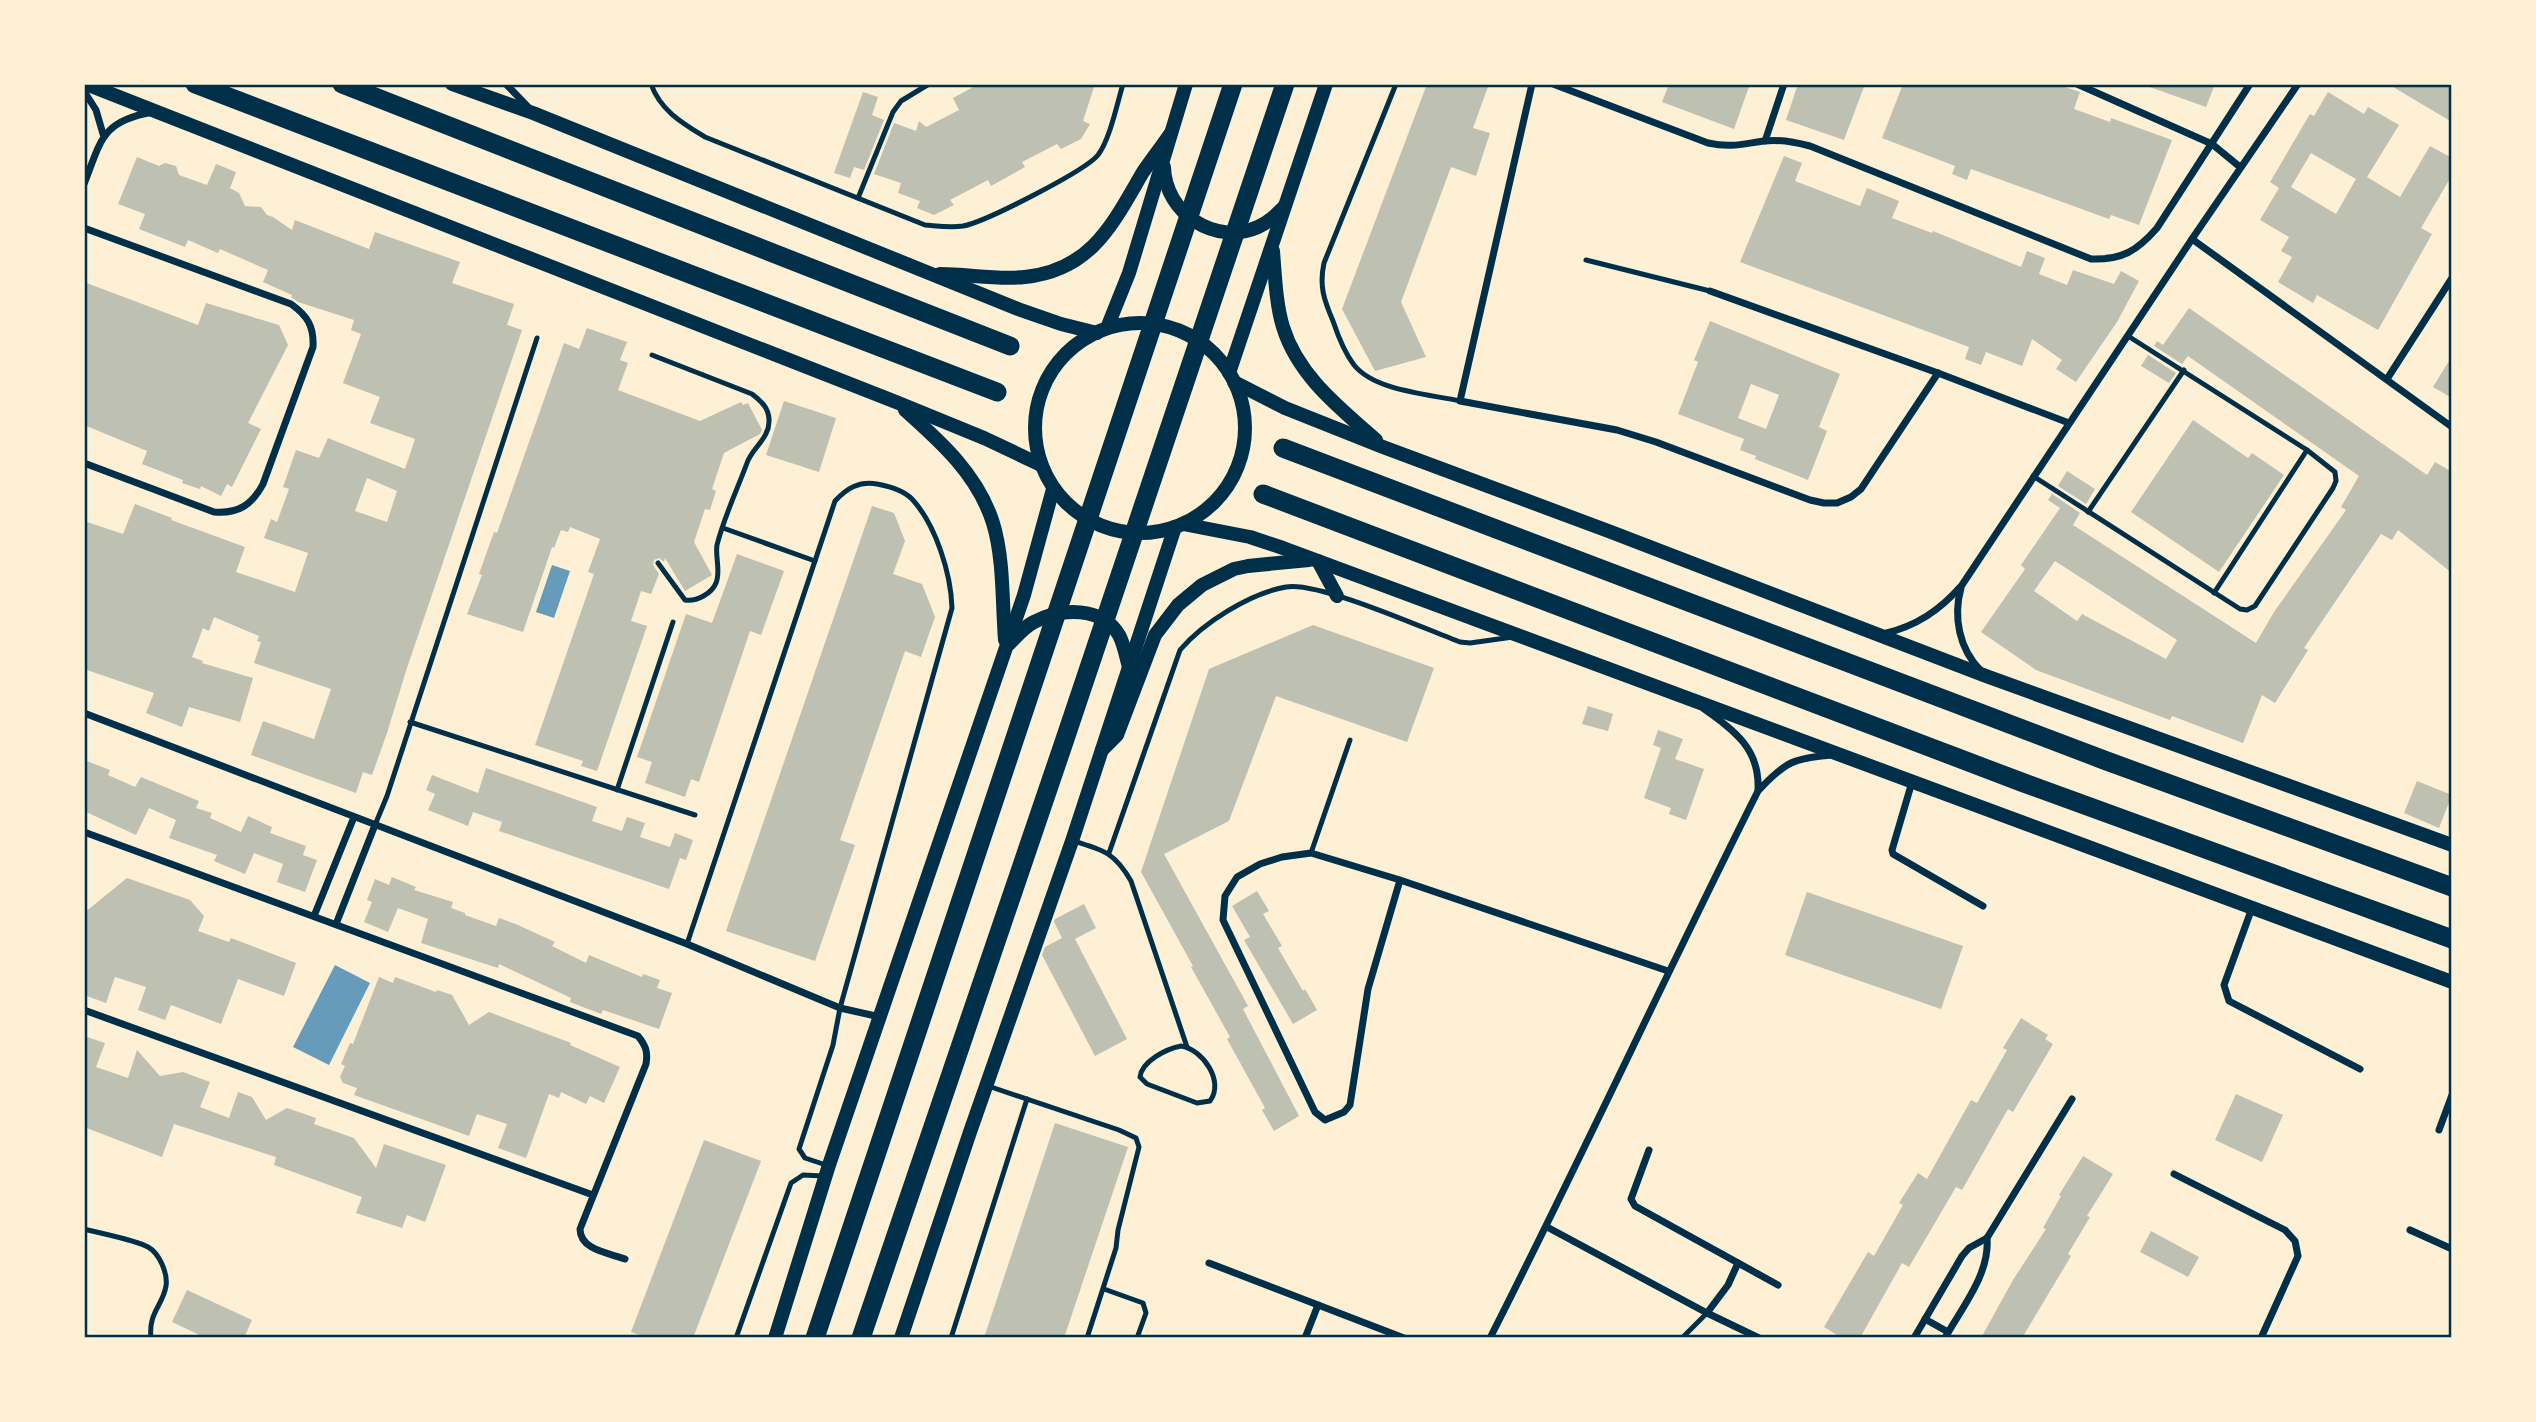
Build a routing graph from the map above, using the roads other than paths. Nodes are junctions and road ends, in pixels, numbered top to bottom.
1 (86, 84) edge
2 (195, 84) edge
3 (342, 84) edge
4 (452, 84) edge
5 (506, 84) edge
6 (651, 84) edge
7 (929, 84) edge
8 (1124, 84) edge
9 (1186, 84) edge
10 (1285, 84) edge
11 (1326, 84) edge
12 (1395, 84) edge
13 (1532, 84) edge
14 (1553, 84) edge
15 (1784, 84) edge
16 (2077, 84) edge
17 (2250, 84) edge
18 (2298, 84) edge
19 (1231, 89) edge
20 (84, 91) edge
21 (159, 111) junction
22 (533, 113) junction
23 (1171, 133) junction
24 (103, 134) junction
25 (1765, 141) junction
26 (2212, 144) junction
27 (1163, 158) junction
28 (2240, 167) junction
29 (84, 184) edge
30 (858, 198) junction
31 (1285, 207) junction
32 (84, 228) edge
33 (2192, 239) junction
34 (1273, 243) junction
35 (1586, 260) dead end
36 (932, 274) junction
37 (2452, 278) edge
38 (1710, 291) joint
39 (1102, 330) junction
40 (2128, 336) junction
41 (537, 338) dead end
42 (1010, 346) dead end
43 (652, 355) dead end
44 (2184, 370) junction
45 (1938, 373) junction
46 (1231, 378) junction
47 (2387, 379) junction
48 (998, 392) dead end
49 (1460, 401) junction
50 (896, 402) junction
51 (2069, 423) junction
52 (2452, 427) edge
53 (1383, 447) junction
54 (1283, 448) dead end
55 (2307, 450) junction
56 (84, 463) edge
57 (1041, 465) junction
58 (2033, 476) junction
59 (1053, 489) junction
60 (1263, 494) dead end
61 (2088, 512) junction
62 (1179, 525) junction
63 (723, 528) junction
64 (1316, 560) junction
65 (815, 561) junction
66 (658, 563) dead end
67 (1962, 585) junction
68 (2214, 593) junction
69 (1336, 596) junction
70 (673, 622) dead end
71 (1879, 635) junction
72 (1519, 636) junction
73 (1005, 647) junction
74 (1129, 667) junction
75 (1986, 677) junction
76 (1688, 699) junction
77 (84, 713) edge
78 (410, 722) junction
79 (1350, 740) dead end
80 (1101, 751) junction
81 (1841, 754) junction
82 (1912, 782) junction
83 (617, 790) junction
84 (1758, 791) junction
85 (695, 816) dead end
86 (354, 817) junction
87 (375, 825) junction
88 (84, 832) edge
89 (1072, 841) junction
90 (2452, 845) edge
91 (1109, 853) junction
92 (1311, 853) junction
93 (1400, 880) junction
94 (2452, 887) edge
95 (1983, 906) dead end
96 (2252, 908) junction
97 (314, 916) junction
98 (336, 924) junction
99 (2452, 939) edge
100 (687, 944) junction
101 (1668, 971) junction
102 (2452, 982) edge
103 (840, 1008) junction
104 (84, 1010) edge
105 (880, 1017) junction
106 (1187, 1047) junction
107 (2360, 1069) dead end
108 (986, 1086) junction
109 (2452, 1095) edge
110 (1027, 1099) junction
111 (2072, 1099) dead end
112 (2439, 1130) dead end
113 (1649, 1150) dead end
114 (827, 1171) junction
115 (2174, 1174) dead end
116 (593, 1195) junction
117 (1547, 1227) junction
118 (84, 1229) edge
119 (2410, 1230) dead end
120 (1987, 1238) junction
121 (2452, 1249) edge
122 (625, 1259) dead end
123 (1209, 1263) dead end
124 (1738, 1263) junction
125 (1778, 1285) dead end
126 (1104, 1289) junction
127 (1318, 1305) junction
128 (1707, 1313) junction
129 (1925, 1319) junction
130 (907, 1320) junction
131 (1947, 1335) edge
132 (151, 1338) edge
133 (736, 1338) edge
134 (775, 1338) edge
135 (815, 1338) edge
136 (860, 1338) edge
137 (901, 1338) edge
138 (908, 1338) edge
139 (951, 1338) edge
140 (1087, 1338) edge
141 (1137, 1338) edge
142 (1305, 1338) edge
143 (1404, 1338) edge
144 (1490, 1338) edge
145 (1682, 1338) edge
146 (1759, 1338) edge
147 (1914, 1338) edge
148 (2261, 1338) edge

1 - 21 main road
2 - 48 highway
3 - 42 highway
4 - 22 main road
5 - 22 street
6 - 30 lane
7 - 30 lane
8 - 30 lane
9 - 23 main road
10 - 136 highway
11 - 31 main road
12 - 49 lane
13 - 49 street
14 - 25 street
15 - 25 street
16 - 26 street
17 - 26 street
18 - 28 street
19 - 135 highway
20 - 24 street
21 - 24 street
21 - 50 main road
22 - 36 main road
23 - 27 main road
23 - 36 main road
24 - 29 street
25 - 26 street
26 - 28 street
27 - 31 main road
27 - 39 main road
28 - 33 street
31 - 34 main road
32 - 56 street
33 - 40 street
33 - 47 street
34 - 46 main road
34 - 53 main road
35 - 38 lane
36 - 39 main road
37 - 47 street
38 - 45 street
39 - 46 main road
39 - 57 main road
40 - 44 lane
40 - 51 street
41 - 78 lane
43 - 63 lane
44 - 55 lane
44 - 61 lane
45 - 49 street
45 - 51 street
46 - 53 main road
46 - 62 main road
47 - 52 street
50 - 57 main road
50 - 73 main road
51 - 58 street
53 - 71 main road
54 - 94 highway
55 - 68 lane
55 - 68 lane
57 - 59 main road
58 - 61 lane
58 - 67 street
59 - 62 main road
59 - 73 main road
60 - 99 highway
61 - 68 lane
62 - 64 main road
62 - 74 main road
63 - 65 lane
63 - 66 lane
64 - 69 main road
64 - 72 main road
64 - 80 main road
65 - 100 lane
65 - 103 lane
67 - 71 street
67 - 75 street
69 - 72 lane
69 - 91 lane
70 - 83 lane
71 - 75 main road
72 - 76 main road
73 - 74 main road
73 - 105 main road
74 - 80 main road
75 - 90 main road
76 - 81 main road
76 - 84 street
77 - 86 street
78 - 83 lane
78 - 87 lane
79 - 92 lane
80 - 89 main road
81 - 82 main road
81 - 84 street
82 - 95 street
82 - 96 main road
83 - 85 lane
84 - 101 street
86 - 87 street
86 - 97 street
87 - 98 street
87 - 100 street
88 - 97 street
89 - 91 lane
89 - 108 main road
91 - 106 lane
92 - 93 street
92 - 93 street
93 - 101 street
96 - 102 main road
96 - 107 street
97 - 98 street
98 - 116 street
100 - 103 street
101 - 117 street
103 - 105 street
103 - 114 lane
104 - 116 street
105 - 114 main road
106 - 106 lane
108 - 110 lane
108 - 130 main road
109 - 112 street
110 - 126 lane
110 - 139 lane
111 - 120 street
113 - 124 street
114 - 133 lane
114 - 134 main road
115 - 148 street
116 - 122 street
117 - 128 street
117 - 144 street
118 - 132 lane
119 - 121 street
120 - 129 street
120 - 131 street
123 - 127 street
124 - 125 street
124 - 128 street
126 - 140 lane
126 - 141 lane
127 - 142 street
127 - 143 street
128 - 145 lane
128 - 146 street
129 - 131 street
129 - 147 street
130 - 137 main road
130 - 138 lane

